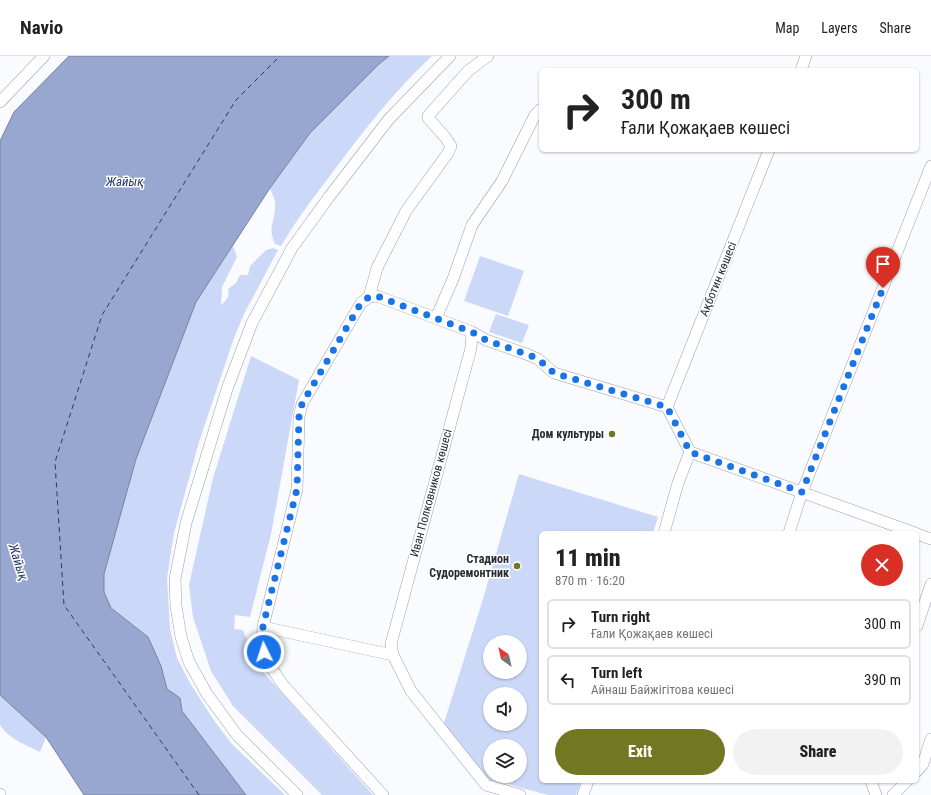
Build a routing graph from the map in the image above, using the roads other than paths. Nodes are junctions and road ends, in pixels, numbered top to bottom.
1 (44, 56) edge
2 (450, 56) edge
3 (488, 56) edge
4 (806, 56) edge
5 (802, 68) edge
6 (0, 102) edge
7 (539, 111) edge
8 (768, 152) edge
9 (931, 166) edge
10 (369, 297) junction
11 (436, 318) junction
12 (472, 332) junction
13 (667, 407) junction
14 (690, 452) junction
15 (802, 492) junction
16 (665, 531) edge
17 (790, 531) edge
18 (910, 531) edge
19 (919, 534) edge
20 (931, 539) edge
21 (931, 584) edge
22 (919, 620) edge
23 (263, 626) junction
24 (393, 654) junction
25 (930, 745) edge
26 (919, 769) edge
27 (587, 783) edge
28 (872, 783) edge
29 (905, 783) edge
30 (297, 795) edge
31 (383, 795) edge
32 (520, 795) edge
33 (583, 795) edge
34 (876, 795) edge
35 (893, 795) edge

1 - 6 street
2 - 30 street
3 - 10 street
4 - 5 street
7 - 11 street
8 - 13 street, Ақботин көшесі
9 - 15 street
10 - 11 street
10 - 23 street
11 - 12 street
12 - 13 street
12 - 24 street, Иван Полковников көшесі
13 - 14 street
14 - 15 street
14 - 16 street
15 - 17 street
15 - 18 street
19 - 20 street
21 - 22 street
23 - 24 street
23 - 31 street
24 - 32 street, Иван Полковников көшесі
25 - 26 street
27 - 33 street
28 - 34 street
29 - 35 street

